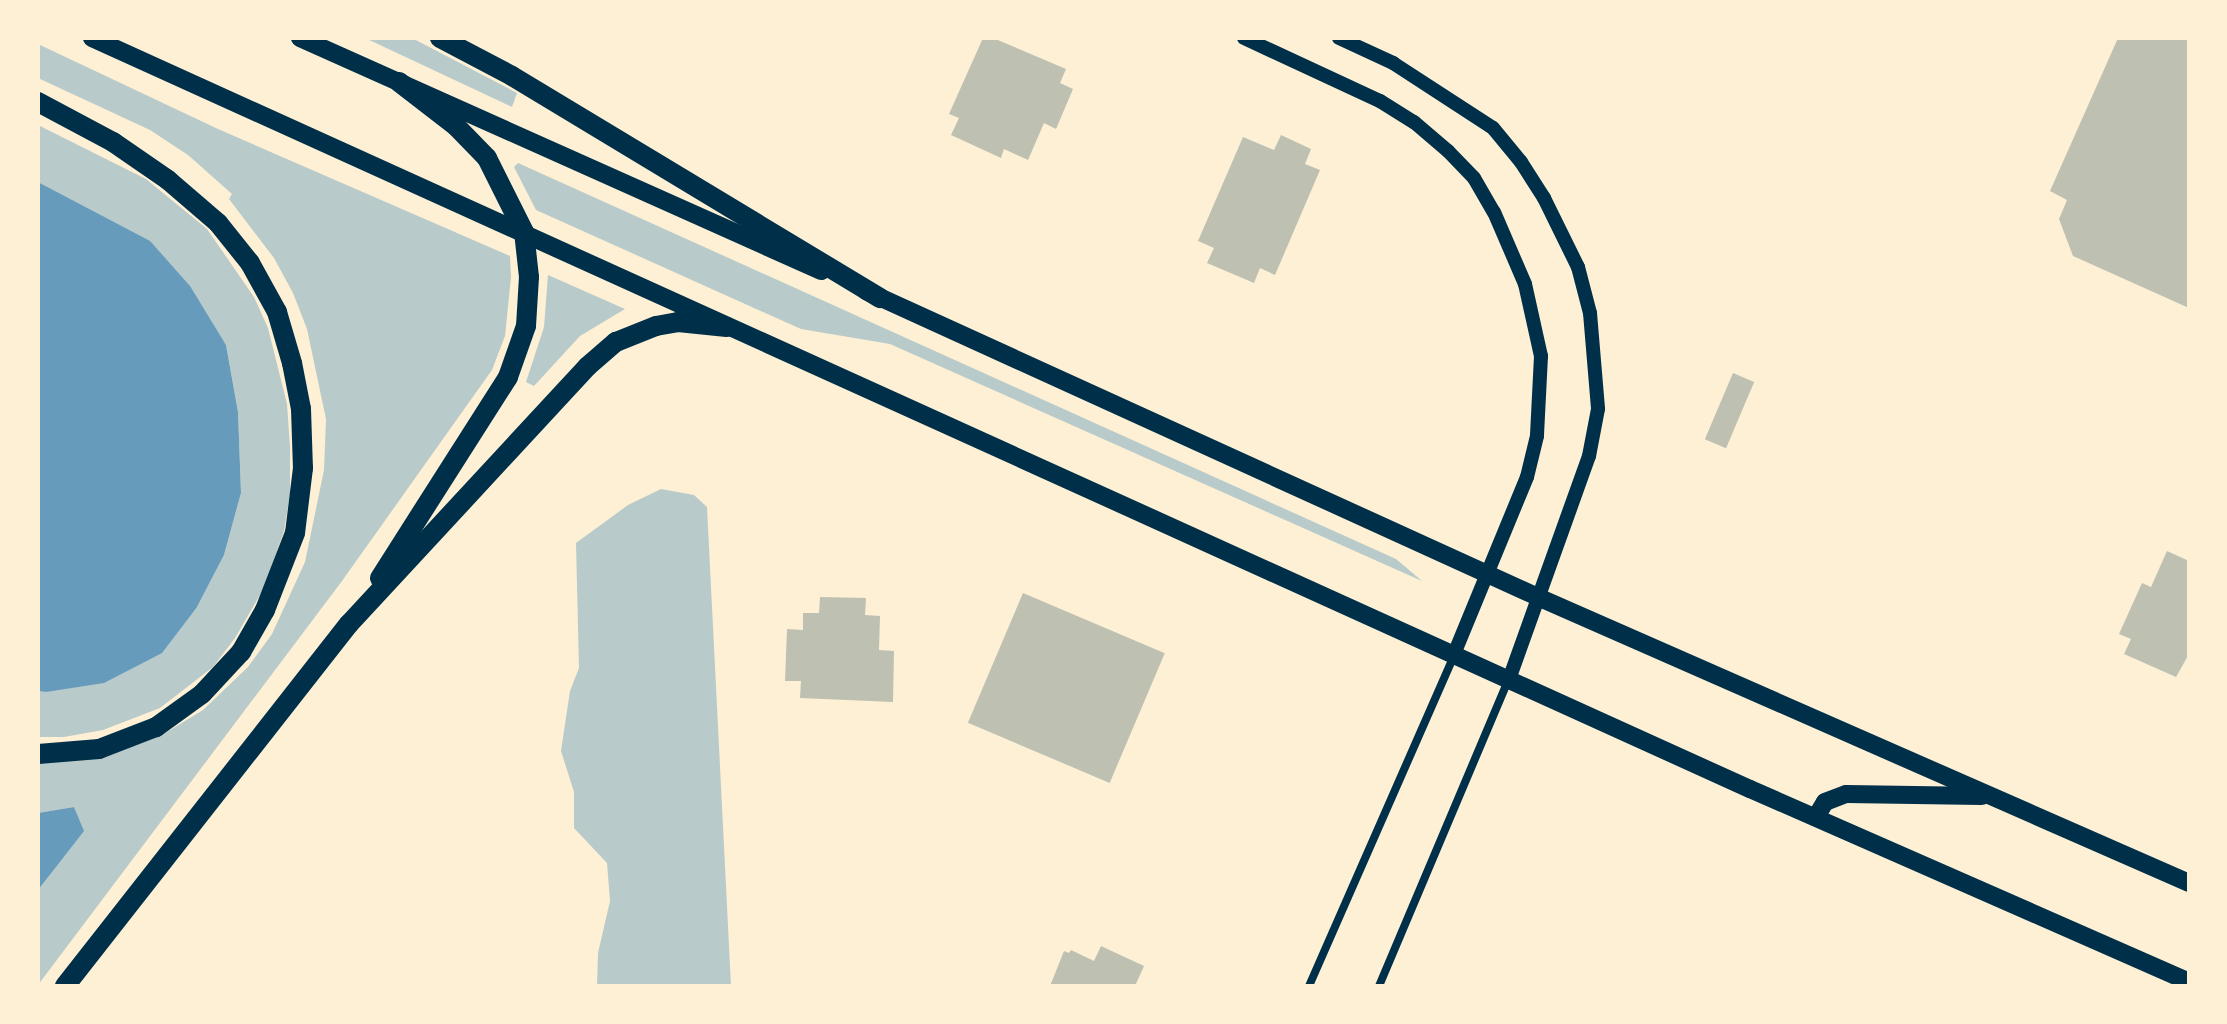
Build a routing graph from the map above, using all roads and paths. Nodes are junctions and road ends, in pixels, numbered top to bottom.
1 (92, 38) edge
2 (300, 38) edge
3 (440, 38) edge
4 (1244, 38) edge
5 (1339, 38) edge
6 (399, 82) junction
7 (38, 102) edge
8 (524, 232) junction
9 (880, 298) junction
10 (727, 327) junction
11 (1487, 574) junction
12 (1540, 598) junction
13 (349, 624) junction
14 (1454, 654) junction
15 (1509, 679) junction
16 (38, 754) edge
17 (1993, 797) junction
18 (1816, 817) junction
19 (2189, 883) edge
20 (2186, 979) edge
21 (65, 986) edge
22 (1309, 986) edge
23 (1379, 986) edge

1 - 8 highway
2 - 6 highway
3 - 9 highway
4 - 11 street
5 - 12 street
6 - 8 highway
6 - 9 highway
7 - 16 highway
8 - 10 highway
8 - 13 highway
9 - 11 highway
10 - 13 highway
10 - 14 highway
11 - 12 highway
11 - 14 street
12 - 15 street
12 - 17 highway
13 - 21 highway
14 - 15 highway
14 - 22 street
15 - 18 highway
15 - 23 street
17 - 18 highway
17 - 19 highway
18 - 20 highway

